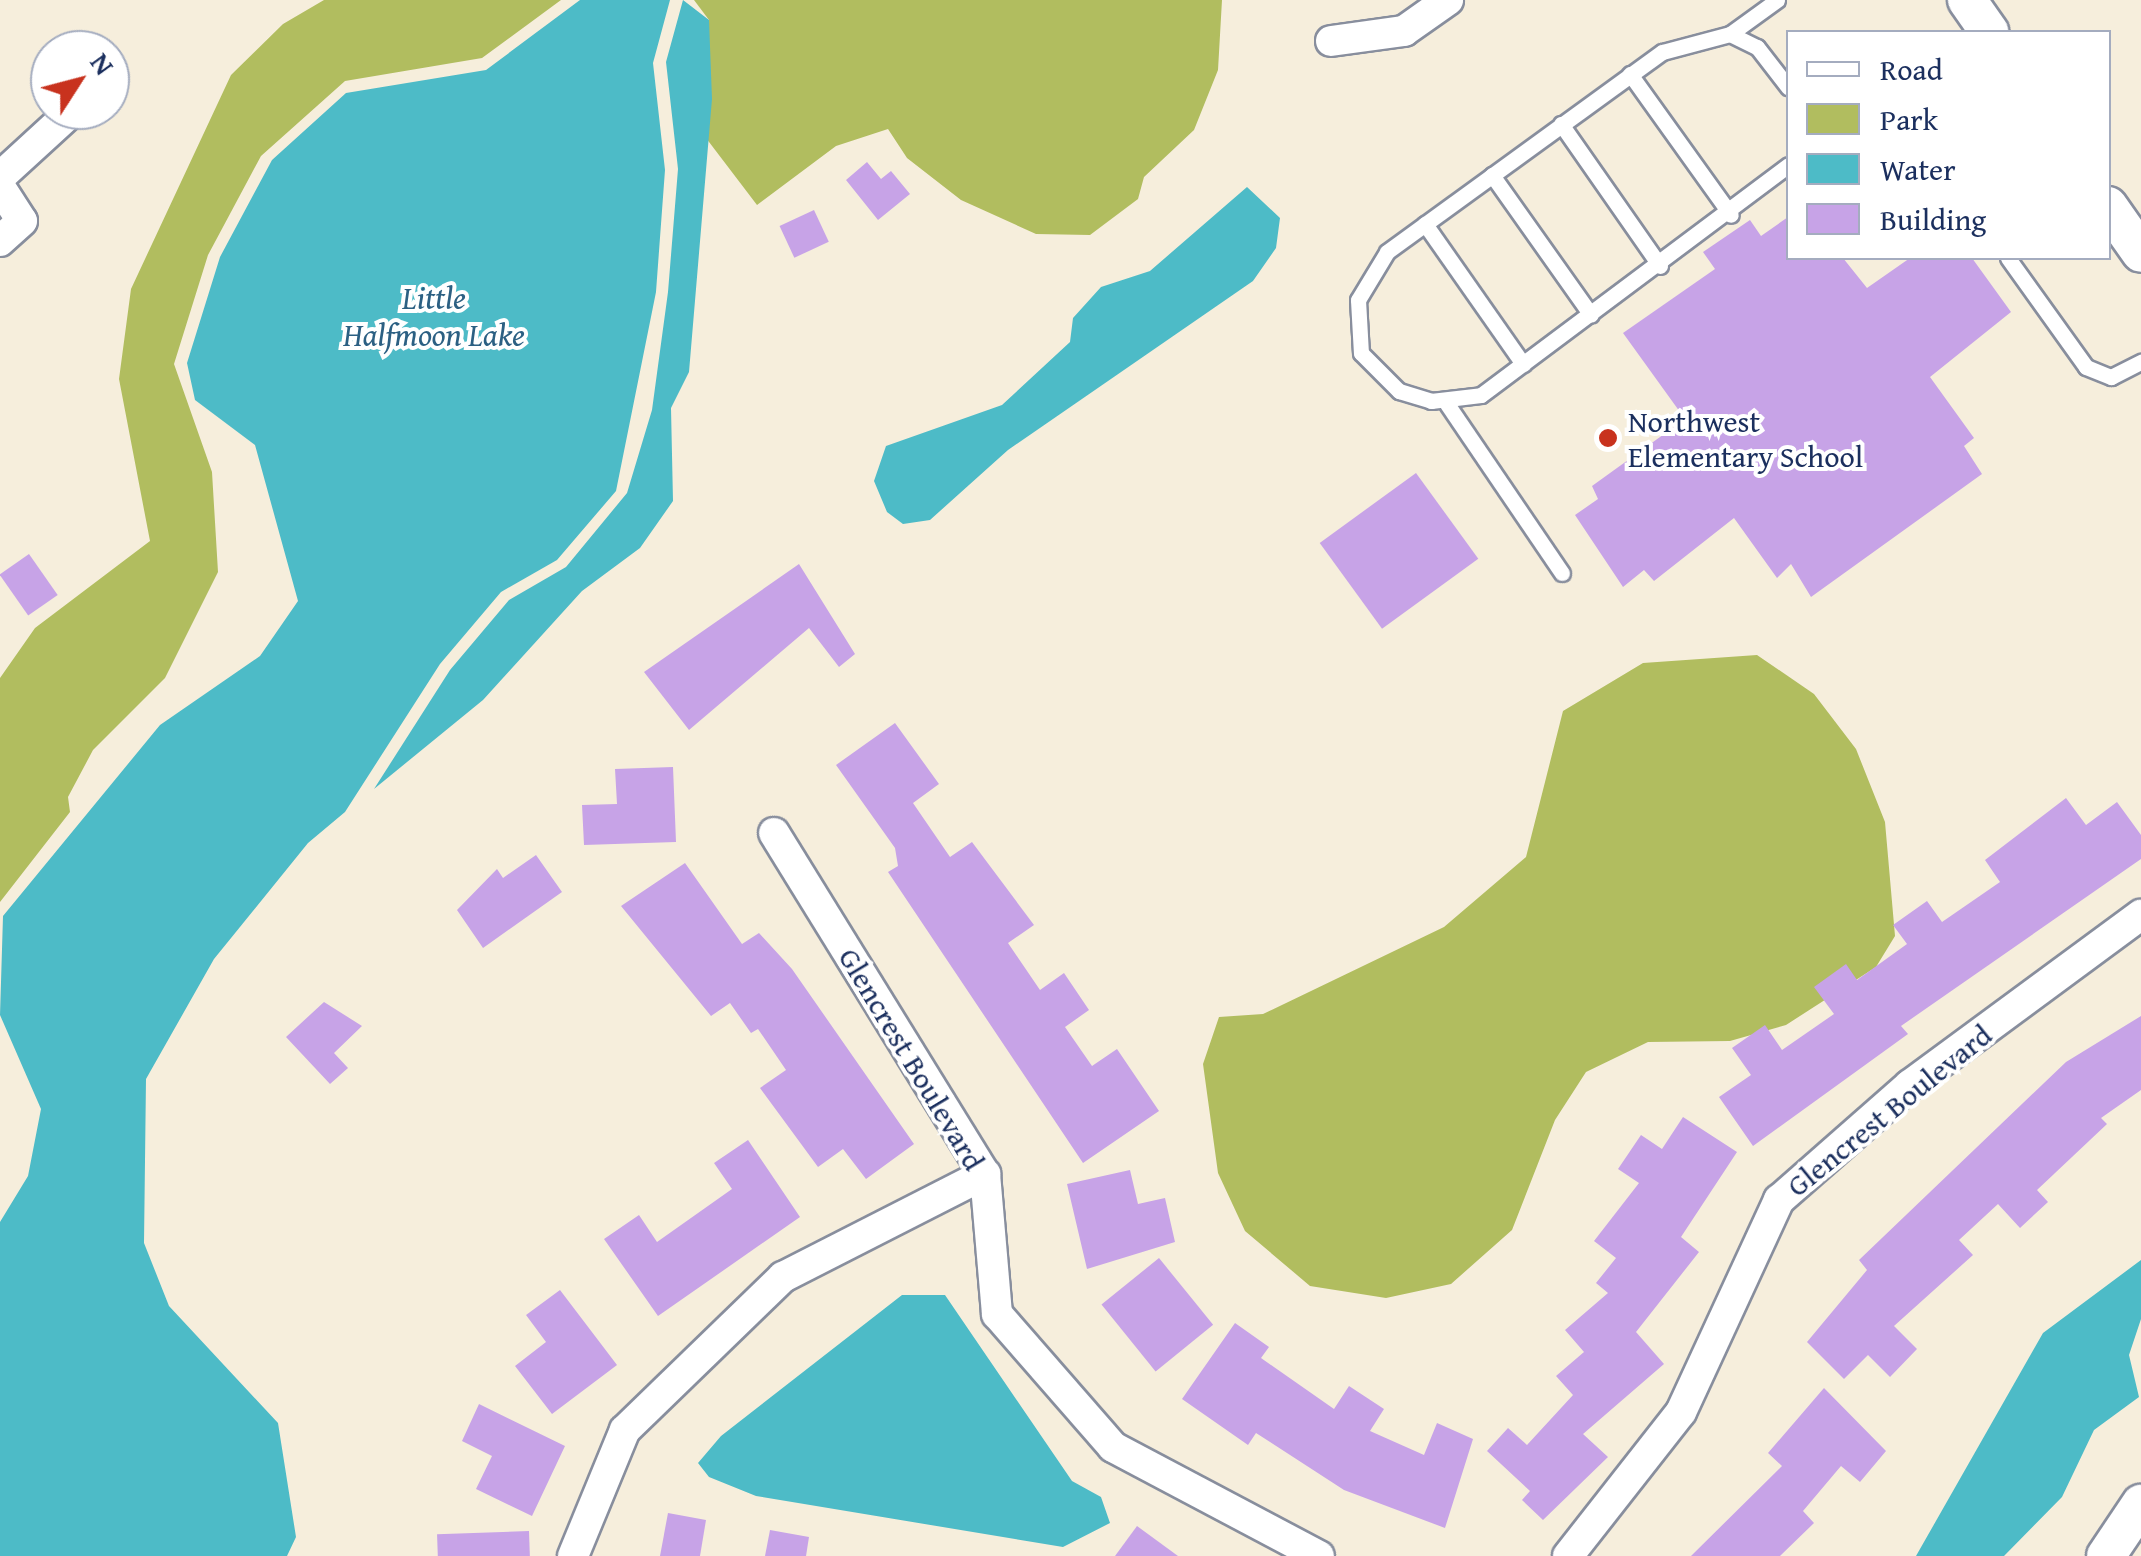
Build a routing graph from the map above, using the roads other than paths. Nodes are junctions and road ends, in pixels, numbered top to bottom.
1 (1448, 0) edge
2 (1777, 0) edge
3 (1967, 0) edge
4 (1988, 30) edge
5 (1730, 34) junction
6 (1331, 42) dead end
7 (1630, 74) junction
8 (1786, 84) edge
9 (1561, 124) junction
10 (51, 130) edge
11 (1786, 167) edge
12 (1492, 175) junction
13 (0, 177) edge
14 (0, 187) edge
15 (2111, 210) edge
16 (1730, 215) junction
17 (1425, 224) junction
18 (0, 242) edge
19 (2141, 253) edge
20 (2009, 260) edge
21 (1660, 266) junction
22 (1591, 316) junction
23 (2141, 362) edge
24 (1524, 364) junction
25 (1445, 402) junction
26 (1562, 574) dead end
27 (774, 833) dead end
28 (2141, 915) edge
29 (985, 1174) junction
30 (2141, 1504) edge
31 (573, 1556) edge
32 (1319, 1556) edge
33 (1568, 1556) edge
34 (2106, 1556) edge

1 - 6 street
2 - 5 lane
3 - 4 street
5 - 7 lane
5 - 8 lane
7 - 9 lane
7 - 16 lane
9 - 12 lane
9 - 21 lane
10 - 13 street
11 - 16 lane
12 - 17 lane
12 - 22 lane
14 - 18 street
15 - 19 street
16 - 21 lane
17 - 24 lane
17 - 25 lane
20 - 23 lane
21 - 22 lane
22 - 24 lane
24 - 25 lane
25 - 26 lane
27 - 29 street, Glencrest Boulevard
28 - 33 street, Glencrest Boulevard
29 - 31 street
29 - 32 street, Glencrest Boulevard
30 - 34 street

